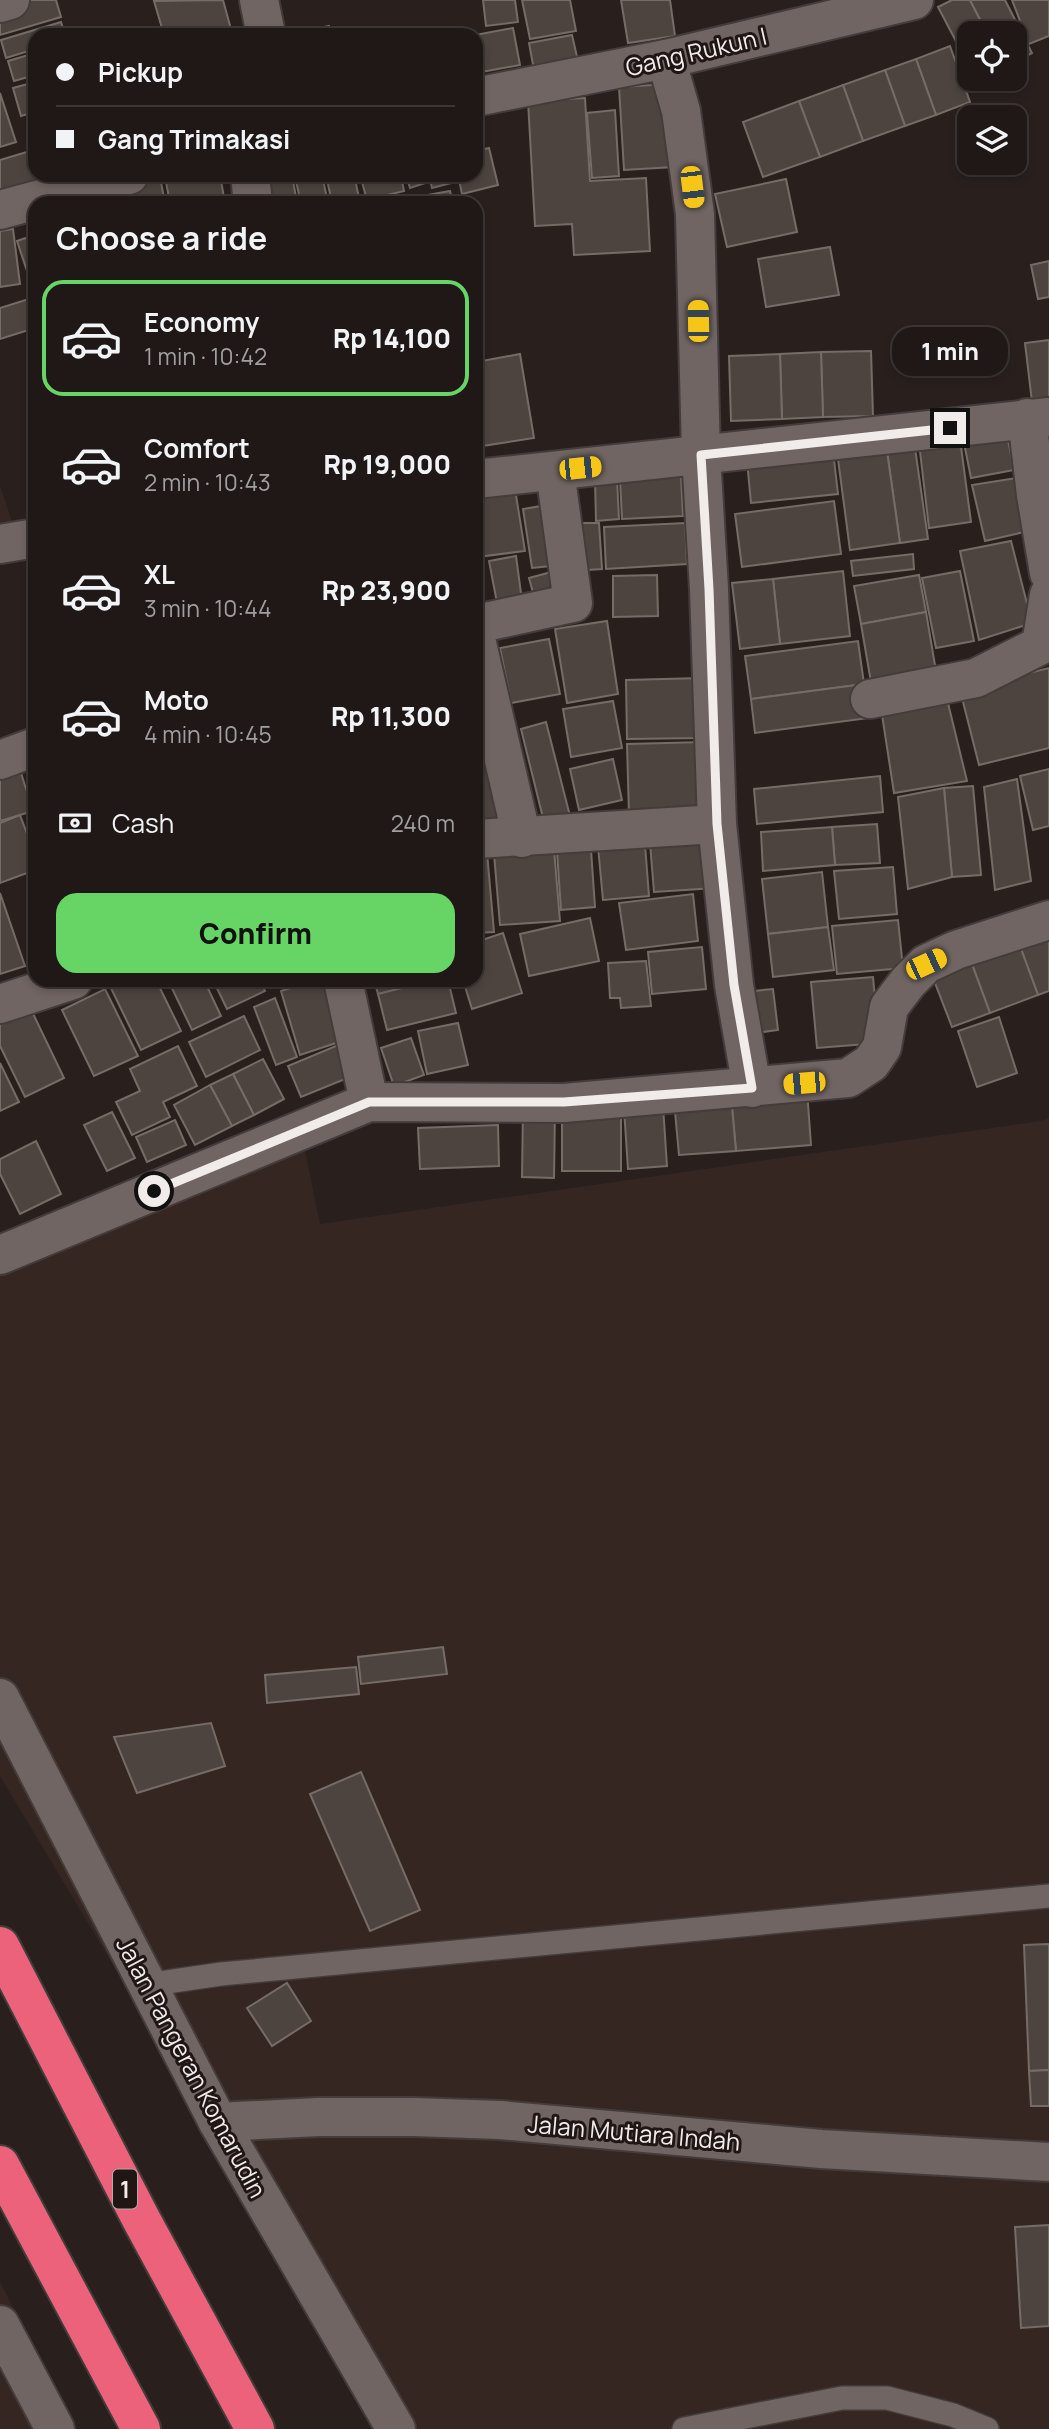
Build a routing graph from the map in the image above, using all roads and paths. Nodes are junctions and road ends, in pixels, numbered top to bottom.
1 (10, 0) edge
2 (259, 0) edge
3 (914, 0) edge
4 (0, 3) edge
5 (789, 14) edge
6 (265, 28) edge
7 (666, 59) junction
8 (483, 96) edge
9 (103, 182) edge
10 (52, 196) edge
11 (28, 202) edge
12 (0, 210) edge
13 (1038, 418) edge
14 (701, 455) junction
15 (555, 471) junction
16 (483, 478) edge
17 (28, 539) edge
18 (0, 544) edge
19 (1049, 573) edge
20 (1049, 595) edge
21 (483, 622) edge
22 (483, 669) edge
23 (870, 699) dead end
24 (28, 750) edge
25 (0, 760) edge
26 (717, 824) junction
27 (522, 838) junction
28 (483, 839) edge
29 (1049, 920) edge
30 (52, 987) edge
31 (344, 987) edge
32 (0, 1004) edge
33 (752, 1088) junction
34 (369, 1102) junction
35 (0, 1255) edge
36 (0, 1698) edge
37 (1049, 1896) edge
38 (0, 1946) edge
39 (146, 1985) junction
40 (218, 2122) junction
41 (1049, 2162) edge
42 (0, 2165) edge
43 (0, 2325) edge
44 (55, 2429) edge
45 (141, 2429) edge
46 (255, 2429) edge
47 (396, 2429) edge
48 (684, 2429) edge
49 (987, 2429) edge

1 - 4 street
2 - 6 street
3 - 5 street, Gang Rukun I
5 - 7 street, Gang Rukun I
7 - 8 street, Gang Rukun I
7 - 14 street
9 - 10 street
11 - 12 street
13 - 14 street
13 - 19 street
14 - 15 street
14 - 26 street
15 - 16 street
15 - 21 street
17 - 18 street
20 - 23 street
22 - 27 street
24 - 25 street
26 - 27 street
26 - 33 street
27 - 28 street
29 - 33 street
30 - 32 street
31 - 34 street
33 - 34 street
34 - 35 street
36 - 39 street, Jalan Pangeran Komarudin
37 - 39 lane
38 - 46 highway, 1
39 - 40 street, Jalan Pangeran Komarudin
40 - 41 street, Jalan Mutiara Indah
40 - 47 street, Jalan Pangeran Komarudin
42 - 45 highway
43 - 44 street
48 - 49 lane

